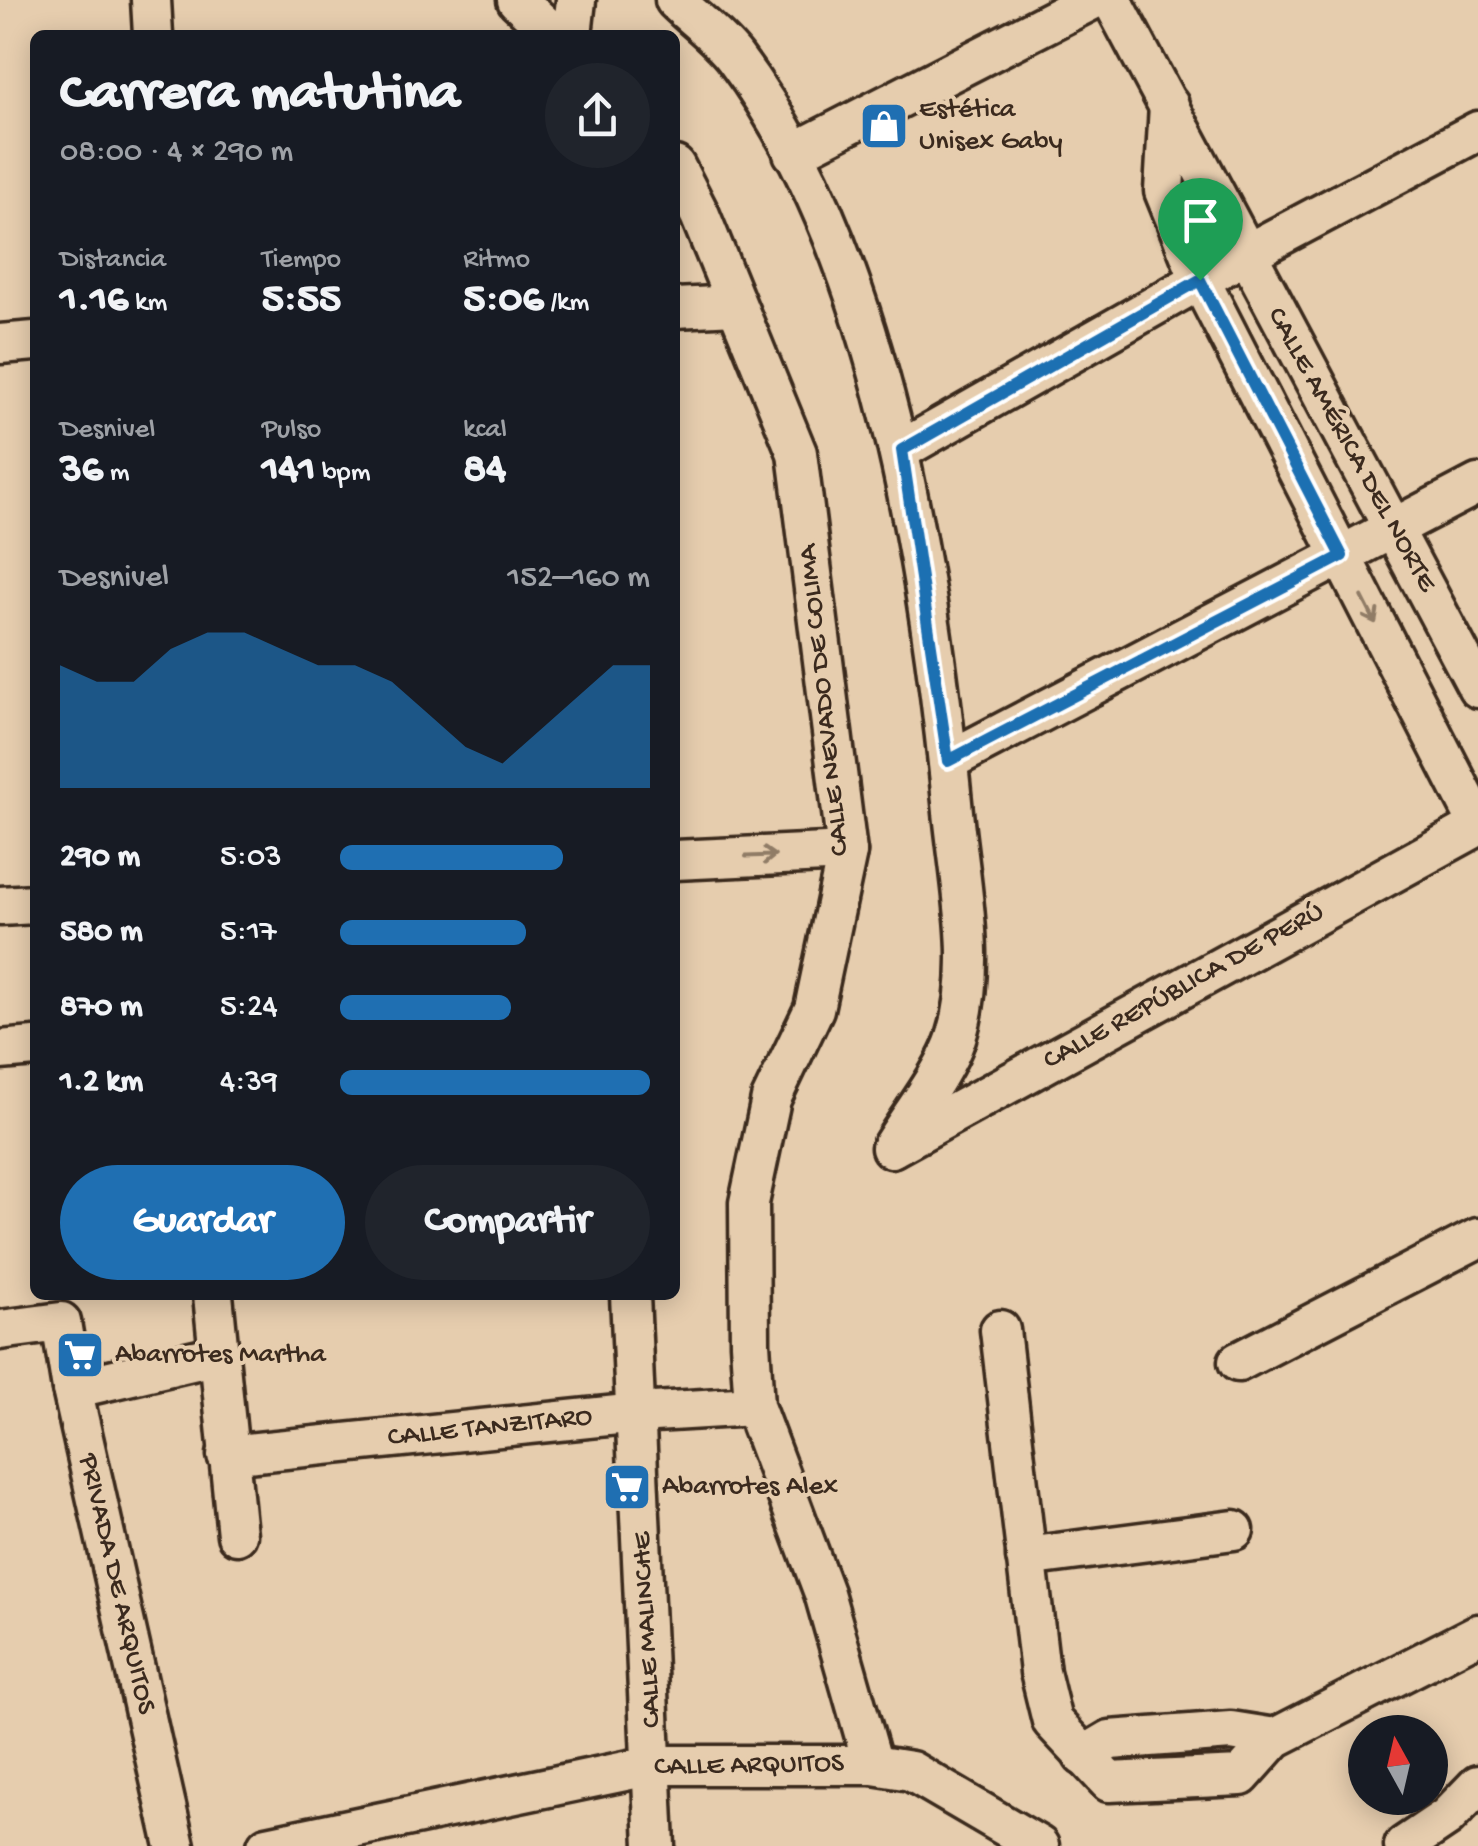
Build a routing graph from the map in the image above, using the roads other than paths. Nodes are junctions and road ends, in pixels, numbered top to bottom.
1 (151, 0) edge
2 (516, 0) edge
3 (576, 0) edge
4 (675, 0) edge
5 (1092, 0) edge
6 (1112, 0) edge
7 (153, 30) edge
8 (549, 30) edge
9 (573, 30) edge
10 (1169, 105) junction
11 (1478, 131) edge
12 (793, 153) junction
13 (680, 176) edge
14 (1244, 255) junction
15 (1200, 280) junction
16 (736, 305) junction
17 (680, 308) edge
18 (30, 341) edge
19 (0, 344) edge
20 (902, 450) junction
21 (1478, 484) edge
22 (1396, 528) junction
23 (1342, 556) junction
24 (1478, 688) edge
25 (948, 761) junction
26 (1478, 825) edge
27 (847, 852) junction
28 (680, 860) edge
29 (30, 904) edge
30 (0, 906) edge
31 (30, 1047) edge
32 (0, 1050) edge
33 (1478, 1238) edge
34 (213, 1300) edge
35 (630, 1300) edge
36 (0, 1330) edge
37 (1000, 1330) dead end
38 (217, 1355) junction
39 (1238, 1362) dead end
40 (72, 1390) junction
41 (754, 1406) junction
42 (638, 1413) junction
43 (226, 1455) junction
44 (1234, 1530) dead end
45 (237, 1535) dead end
46 (1026, 1557) junction
47 (1478, 1634) edge
48 (654, 1765) junction
49 (873, 1765) junction
50 (1478, 1785) edge
51 (175, 1846) edge
52 (267, 1846) edge
53 (656, 1846) edge
54 (1039, 1846) edge
55 (1404, 1846) edge

1 - 7 street
2 - 8 street
3 - 9 street
4 - 12 street
5 - 12 street
6 - 10 street, CALLE AMÉRICA DEL NORTE
10 - 14 street, CALLE AMÉRICA DEL NORTE
10 - 15 street, CALLE AMÉRICA DEL NORTE
11 - 14 street
12 - 20 street
13 - 16 street, CALLE NEVADO DE COLIMA
14 - 15 street
14 - 22 street, CALLE AMÉRICA DEL NORTE
15 - 20 street
15 - 23 street, CALLE AMÉRICA DEL NORTE
16 - 17 street
16 - 27 street, CALLE NEVADO DE COLIMA
18 - 19 street
20 - 25 street
21 - 22 street
22 - 23 street
22 - 24 street, CALLE AMÉRICA DEL NORTE
23 - 25 street
23 -> 26 street, CALLE AMÉRICA DEL NORTE
25 - 26 street, CALLE REPÚBLICA DE PERÚ
28 -> 27 street
27 - 41 street, CALLE NEVADO DE COLIMA
29 - 30 street
31 - 32 street
33 - 39 street
34 - 38 street
35 - 42 street, CALLE MALINCHE
36 - 40 street, PRIVADA DE ARQUITOS
37 - 46 street
38 - 40 street
38 - 43 street
40 - 51 street, PRIVADA DE ARQUITOS
41 - 42 street, CALLE TANZITARO
41 - 49 street, CALLE NEVADO DE COLIMA
42 - 43 street, CALLE TANZITARO
42 - 48 street, CALLE MALINCHE
43 - 45 street
44 - 46 street
46 - 47 street
48 - 49 street, CALLE ARQUITOS
48 - 52 street, CALLE ARQUITOS
48 - 53 street, CALLE MALINCHE
49 - 54 street, CALLE ARQUITOS
50 - 55 street

